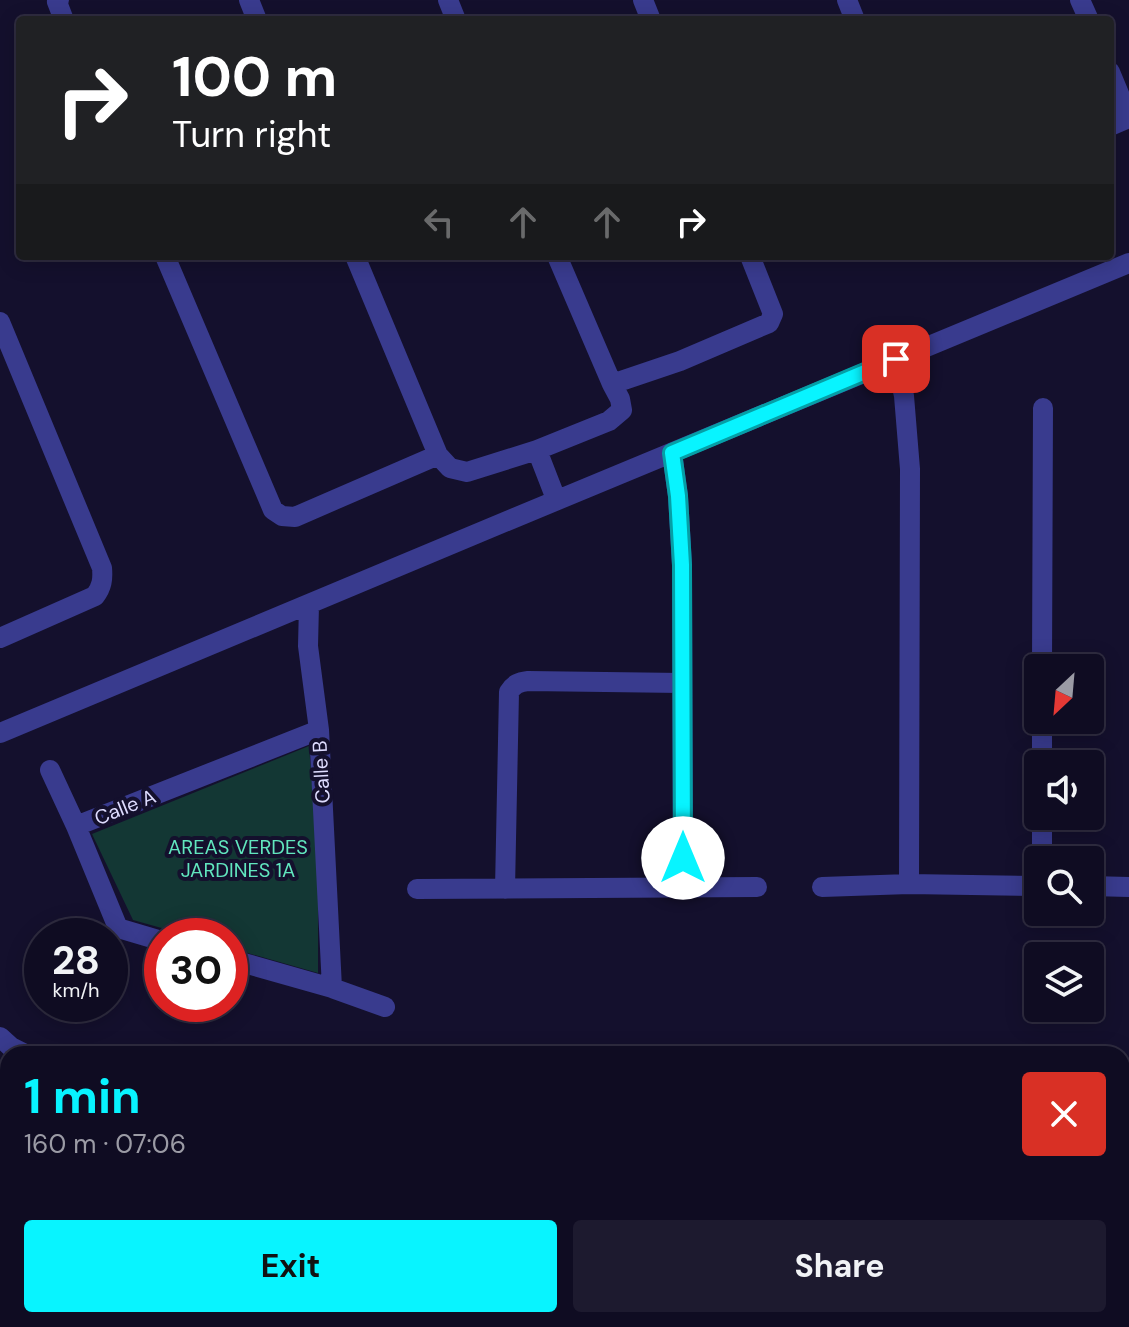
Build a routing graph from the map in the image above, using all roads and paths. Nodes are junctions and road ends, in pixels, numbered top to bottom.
1 (1114, 82) edge
2 (1129, 118) edge
3 (167, 260) edge
4 (357, 260) edge
5 (559, 260) edge
6 (752, 260) edge
7 (1129, 263) edge
8 (0, 322) edge
9 (896, 359) junction
10 (612, 384) junction
11 (1043, 408) dead end
12 (537, 450) junction
13 (672, 453) junction
14 (438, 455) junction
15 (556, 499) junction
16 (309, 605) junction
17 (0, 638) edge
18 (1042, 654) edge
19 (682, 683) junction
20 (319, 730) junction
21 (0, 733) edge
22 (50, 770) dead end
23 (76, 826) junction
24 (909, 884) junction
25 (1024, 886) edge
26 (1104, 886) edge
27 (757, 887) dead end
28 (822, 887) dead end
29 (1129, 887) edge
30 (683, 888) junction
31 (417, 889) dead end
32 (505, 889) junction
33 (144, 936) edge
34 (248, 964) edge
35 (332, 988) junction
36 (385, 1007) dead end

1 - 2 street
3 - 14 street
4 - 14 street
5 - 10 street
6 - 10 street
7 - 9 street
8 - 17 street
9 - 13 street
9 - 24 street
10 - 12 street
11 - 18 street
12 - 14 street
12 - 15 street
13 - 15 street
13 - 19 street
15 - 16 street
16 - 20 street, Calle B
16 - 21 street
19 - 30 street
19 - 32 street
20 - 23 street, Calle A
20 - 35 street, Calle B
22 - 23 street
23 - 33 street, Calle A
24 - 25 street
24 - 28 street
26 - 29 street
27 - 30 street
30 - 32 street
31 - 32 street
34 - 35 street
35 - 36 street

